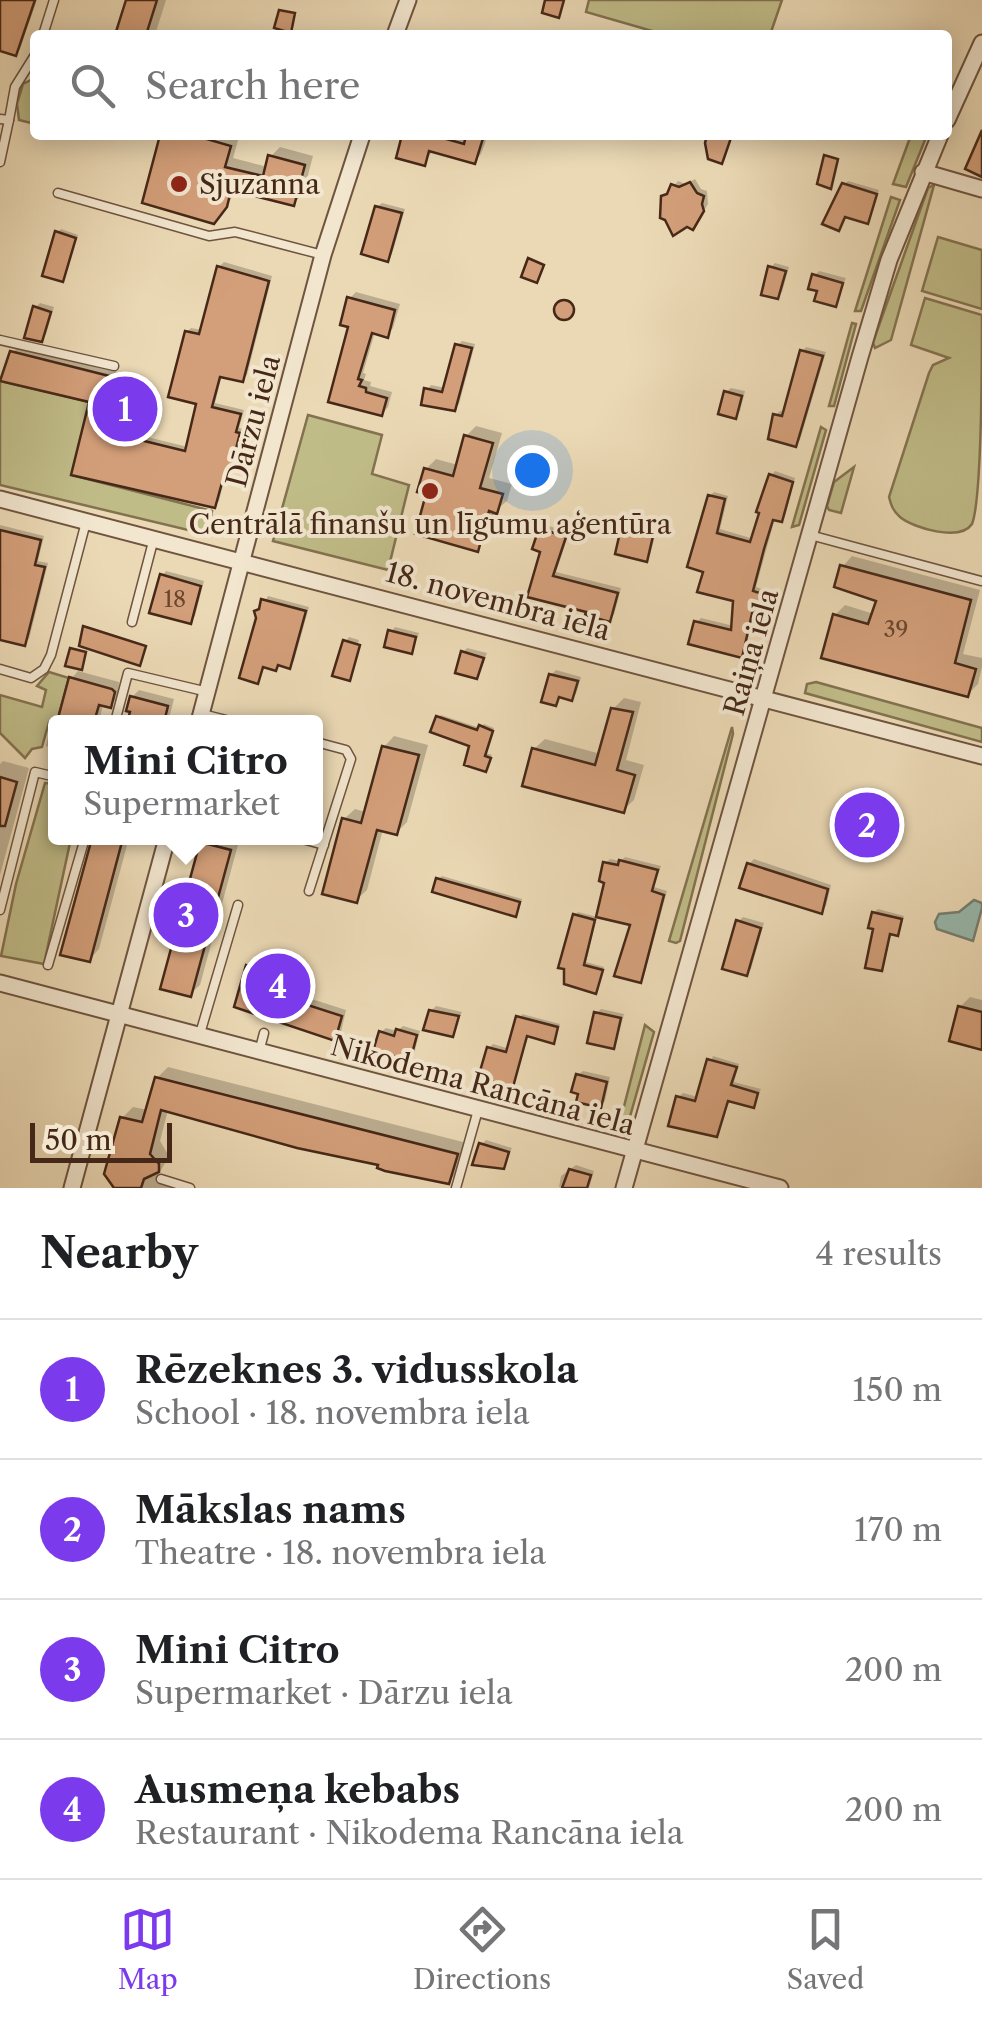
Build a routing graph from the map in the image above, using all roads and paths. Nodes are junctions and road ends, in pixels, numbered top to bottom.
1 (54, 0) edge
2 (408, 0) edge
3 (45, 30) edge
4 (397, 30) edge
5 (982, 43) edge
6 (30, 63) edge
7 (952, 109) edge
8 (5, 120) edge
9 (360, 140) edge
10 (938, 140) edge
11 (0, 162) edge
12 (923, 172) junction
13 (982, 189) edge
14 (58, 193) dead end
15 (323, 255) junction
16 (0, 340) edge
17 (114, 366) dead end
18 (0, 499) edge
19 (86, 521) junction
20 (810, 535) junction
21 (154, 538) junction
22 (242, 560) junction
23 (981, 582) edge
24 (132, 622) dead end
25 (0, 669) edge
26 (208, 692) junction
27 (764, 697) junction
28 (117, 715) edge
29 (202, 715) edge
30 (323, 744) edge
31 (982, 756) edge
32 (48, 775) edge
33 (83, 845) edge
34 (165, 845) edge
35 (324, 845) joint
36 (309, 891) dead end
37 (238, 905) dead end
38 (0, 910) edge
39 (48, 965) dead end
40 (0, 983) edge
41 (117, 1015) junction
42 (264, 1033) dead end
43 (199, 1037) junction
44 (259, 1052) junction
45 (478, 1110) junction
46 (635, 1150) junction
47 (161, 1179) dead end
48 (739, 1183) edge
49 (72, 1188) edge
50 (190, 1188) edge
51 (456, 1188) edge
52 (624, 1188) edge
53 (780, 1188) edge

1 - 3 lane
2 - 4 street
5 - 7 street
6 - 8 lane
8 - 11 lane
9 - 15 street, Dārzu iela
10 - 12 street, Raiņa iela
12 - 13 street
12 - 20 street, Raiņa iela
14 - 15 lane
15 - 22 street, Dārzu iela
16 - 17 lane
18 - 19 street, 18. novembra iela
19 - 21 street, 18. novembra iela
19 - 25 lane
20 - 23 lane
20 - 27 street, Raiņa iela
21 - 22 street, 18. novembra iela
21 - 24 lane
22 - 26 street, Dārzu iela
22 - 27 street, 18. novembra iela
26 - 28 lane
26 - 29 street, Dārzu iela
27 - 31 street, 18. novembra iela
27 - 46 street, Raiņa iela
30 - 35 lane
32 - 38 lane
33 - 39 lane
34 - 41 street
35 - 36 lane
37 - 43 lane
40 - 41 street, Nikodema Rancāna iela
41 - 43 street, Nikodema Rancāna iela
41 - 49 street
42 - 44 lane
43 - 44 street, Nikodema Rancāna iela
44 - 45 street, Nikodema Rancāna iela
45 - 46 street, Nikodema Rancāna iela
45 - 51 lane
46 - 48 street, Nikodema Rancāna iela
46 - 52 street, Raiņa iela
47 - 50 lane
48 - 53 street, Nikodema Rancāna iela

